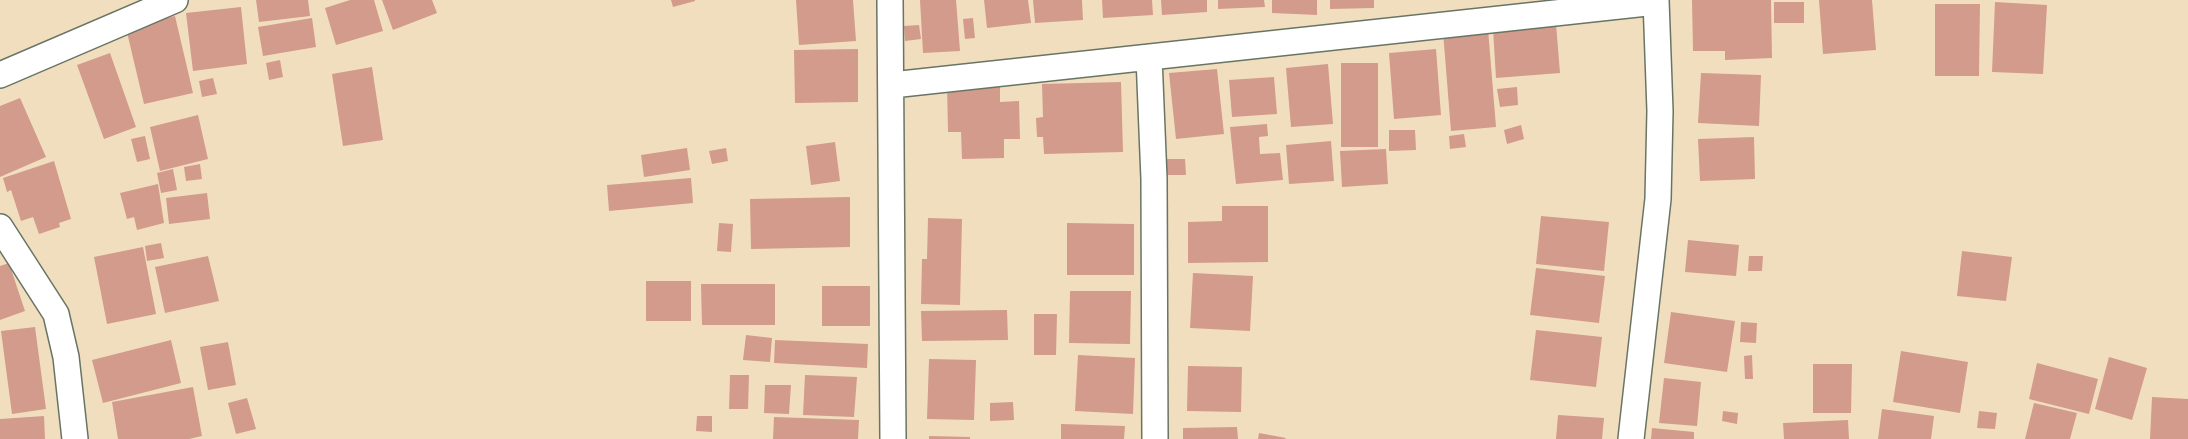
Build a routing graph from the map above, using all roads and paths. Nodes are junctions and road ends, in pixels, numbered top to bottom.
1 (175, 0) edge
2 (890, 0) edge
3 (1656, 1) edge
4 (1149, 57) junction
5 (0, 75) edge
6 (892, 85) junction
7 (0, 227) edge
8 (75, 439) edge
9 (893, 439) edge
10 (1155, 439) edge
11 (1631, 439) edge

1 - 5 street
2 - 6 street
3 - 4 street
3 - 11 street
4 - 6 street
4 - 10 street
6 - 9 street
7 - 8 street

